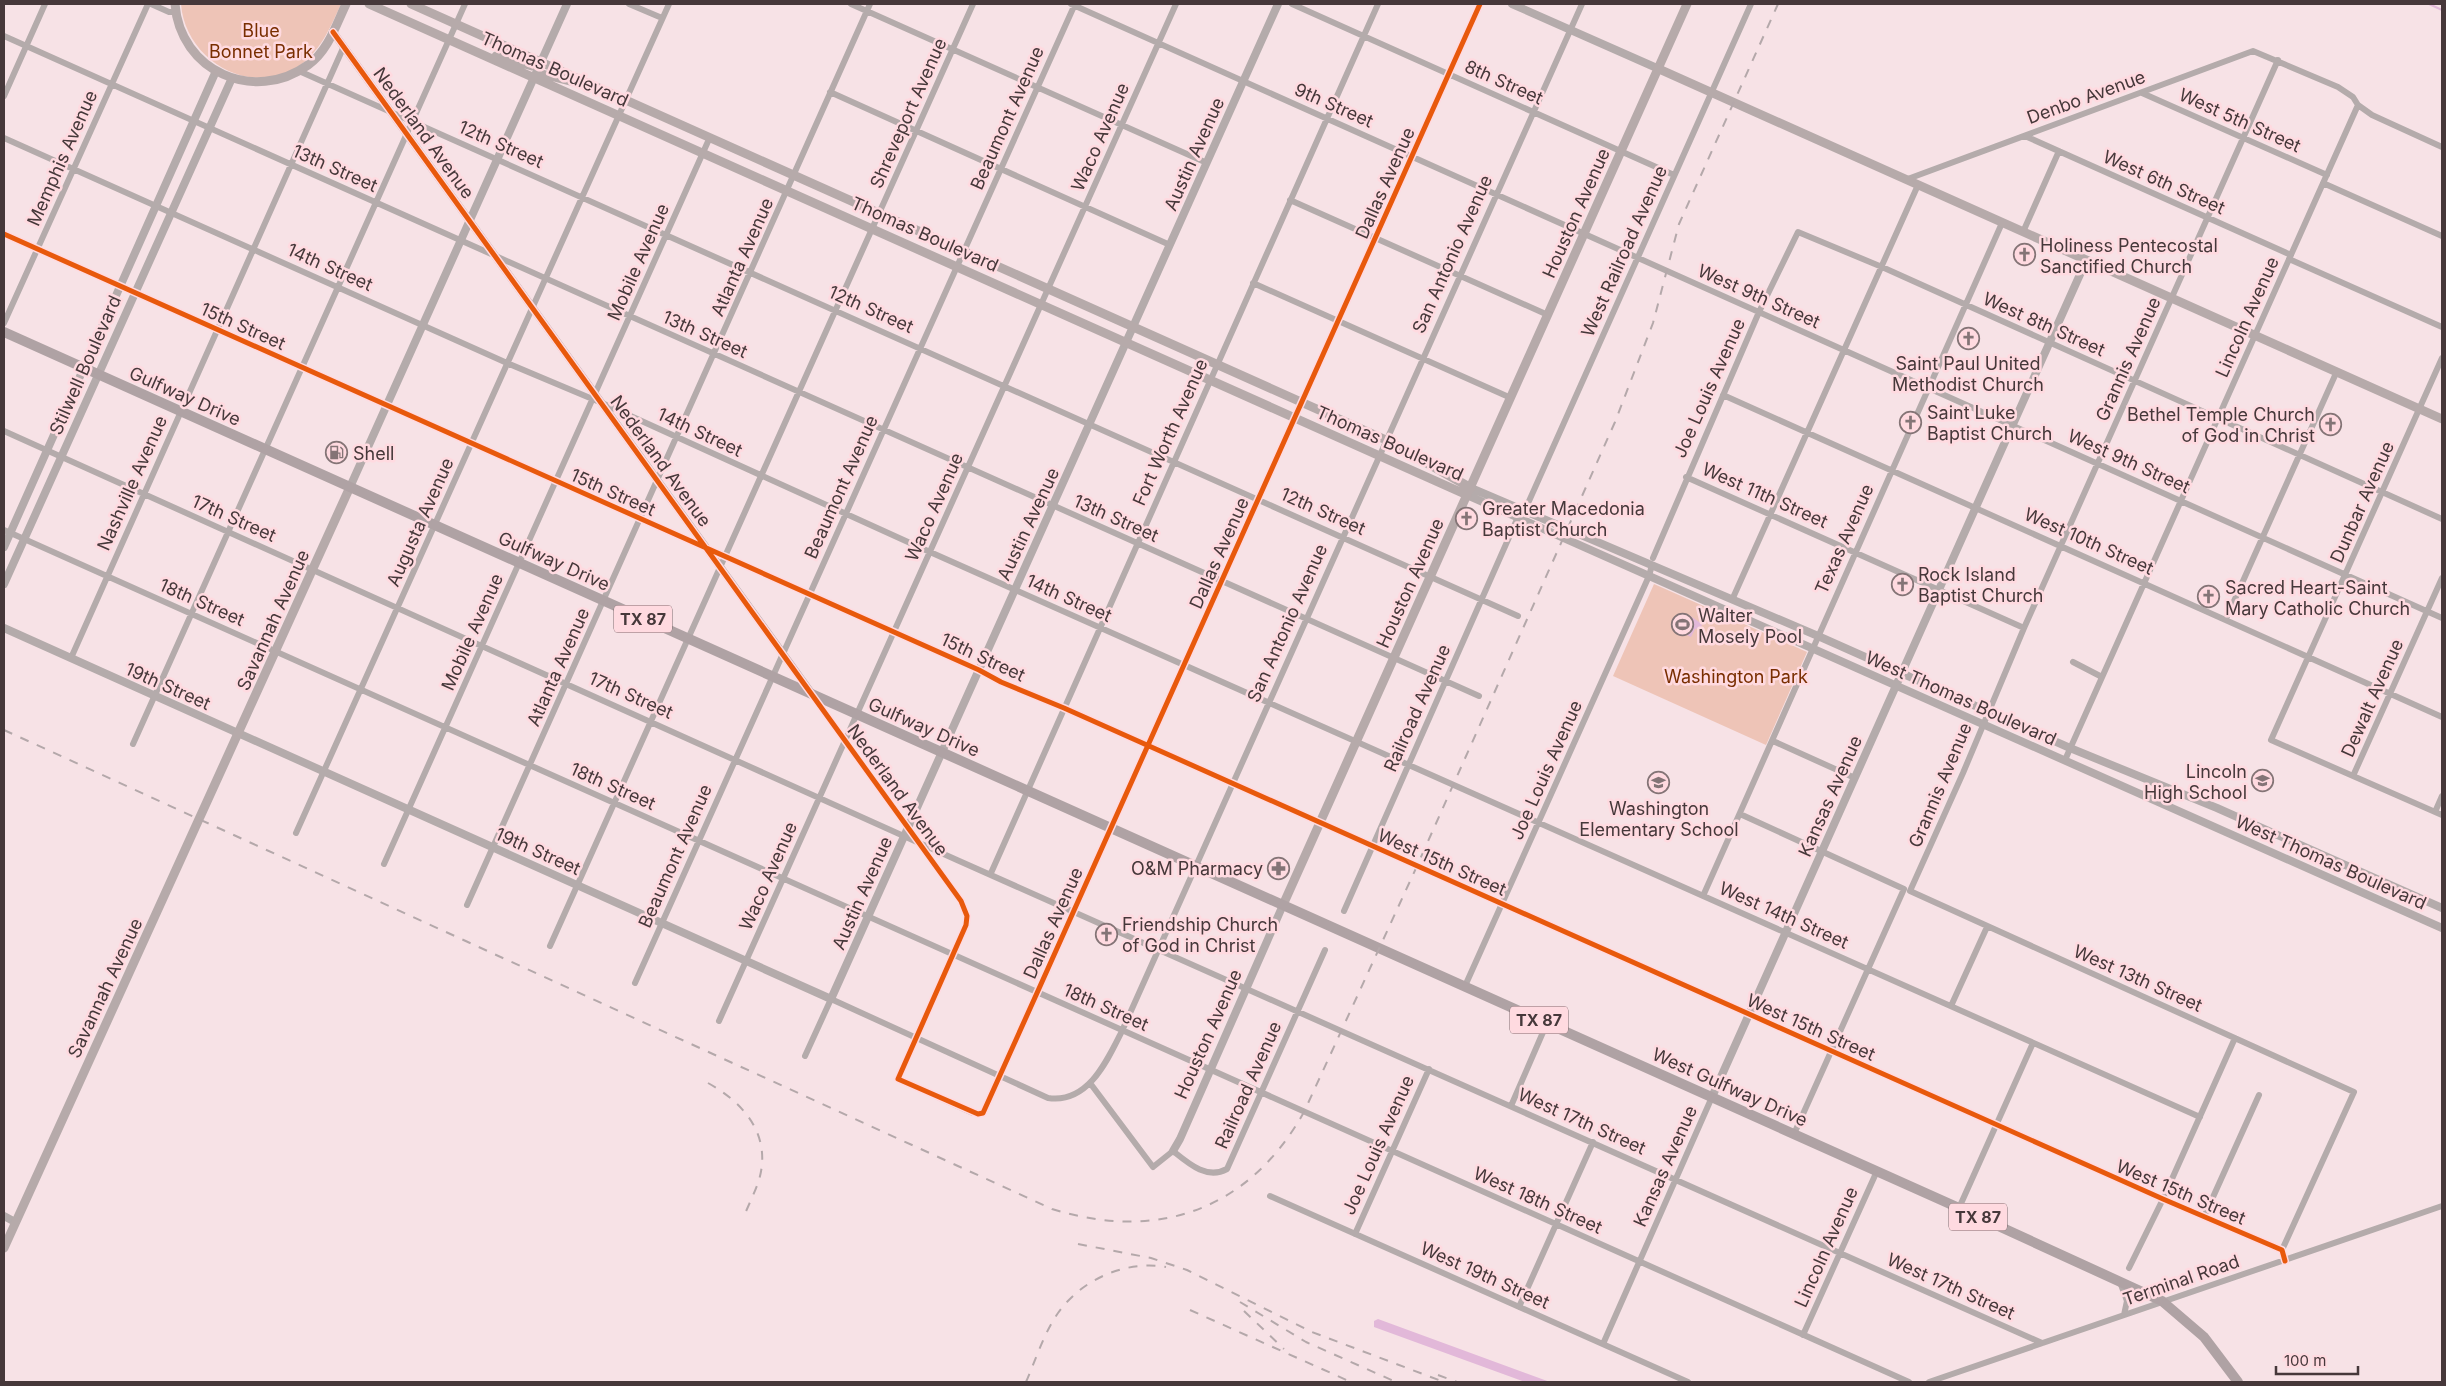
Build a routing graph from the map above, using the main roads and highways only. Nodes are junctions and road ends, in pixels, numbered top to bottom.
1 (346, 4) edge
2 (369, 4) edge
3 (411, 4) edge
4 (1688, 4) edge
5 (175, 8) edge
6 (483, 54) junction
7 (541, 62) junction
8 (1659, 68) junction
9 (534, 77) junction
10 (592, 85) junction
11 (4, 332) edge
12 (2442, 419) edge
13 (350, 488) junction
14 (1469, 491) junction
15 (1284, 905) junction
16 (4, 1248) edge
17 (2238, 1382) edge

1 - 5 main road
2 - 6 main road, Thomas Boulevard
3 - 7 main road, Thomas Boulevard
4 - 8 main road, Houston Avenue
6 - 7 main road
6 - 9 main road, Thomas Boulevard
7 - 10 main road, Thomas Boulevard
8 - 12 main road
8 - 14 main road, Houston Avenue
9 - 10 main road
9 - 14 main road, Thomas Boulevard
10 - 14 main road, Thomas Boulevard
11 - 13 main road, Gulfway Drive / TX 87
13 - 15 main road, Gulfway Drive / TX 87
13 - 16 main road, Savannah Avenue
14 - 15 main road, Houston Avenue
15 - 17 main road, West Gulfway Drive / TX 87

